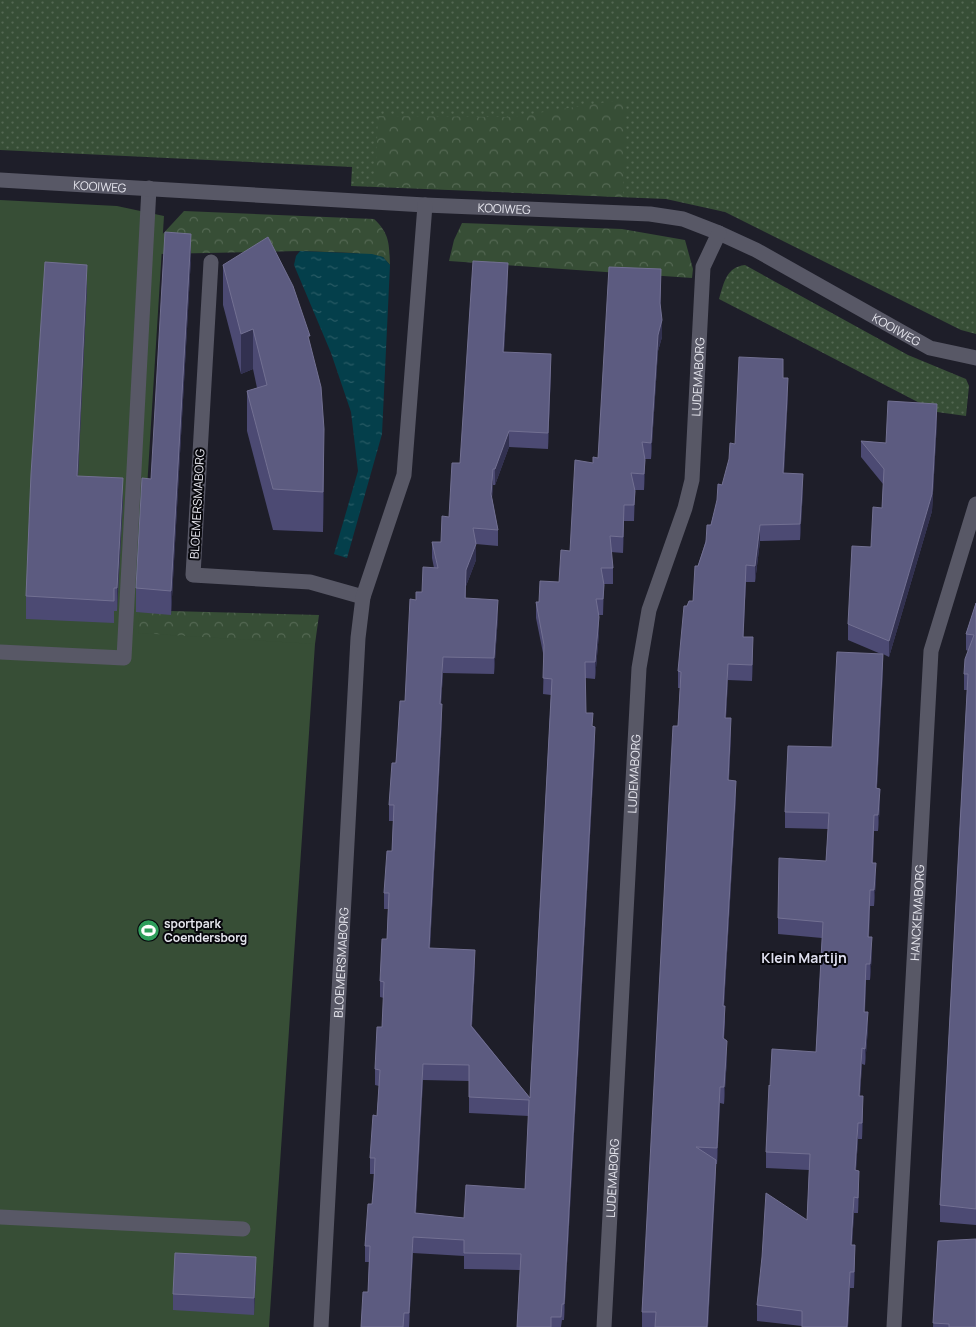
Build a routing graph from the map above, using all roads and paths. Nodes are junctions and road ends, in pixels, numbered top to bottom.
1 (0, 180) edge
2 (149, 188) junction
3 (425, 205) junction
4 (720, 233) junction
5 (211, 262) dead end
6 (976, 358) edge
7 (976, 504) edge
8 (363, 597) junction
9 (0, 652) edge
10 (0, 1217) edge
11 (243, 1228) dead end
12 (321, 1327) edge
13 (604, 1327) edge
14 (894, 1327) edge

1 - 2 street, KOOIWEG
2 - 3 street, KOOIWEG
2 - 9 street
3 - 4 street, KOOIWEG
3 - 8 street, BLOEMERSMABORG
4 - 6 street, KOOIWEG
4 - 13 street, LUDEMABORG
5 - 8 street, BLOEMERSMABORG
7 - 14 street, HANCKEMABORG
8 - 12 street, BLOEMERSMABORG
10 - 11 street

